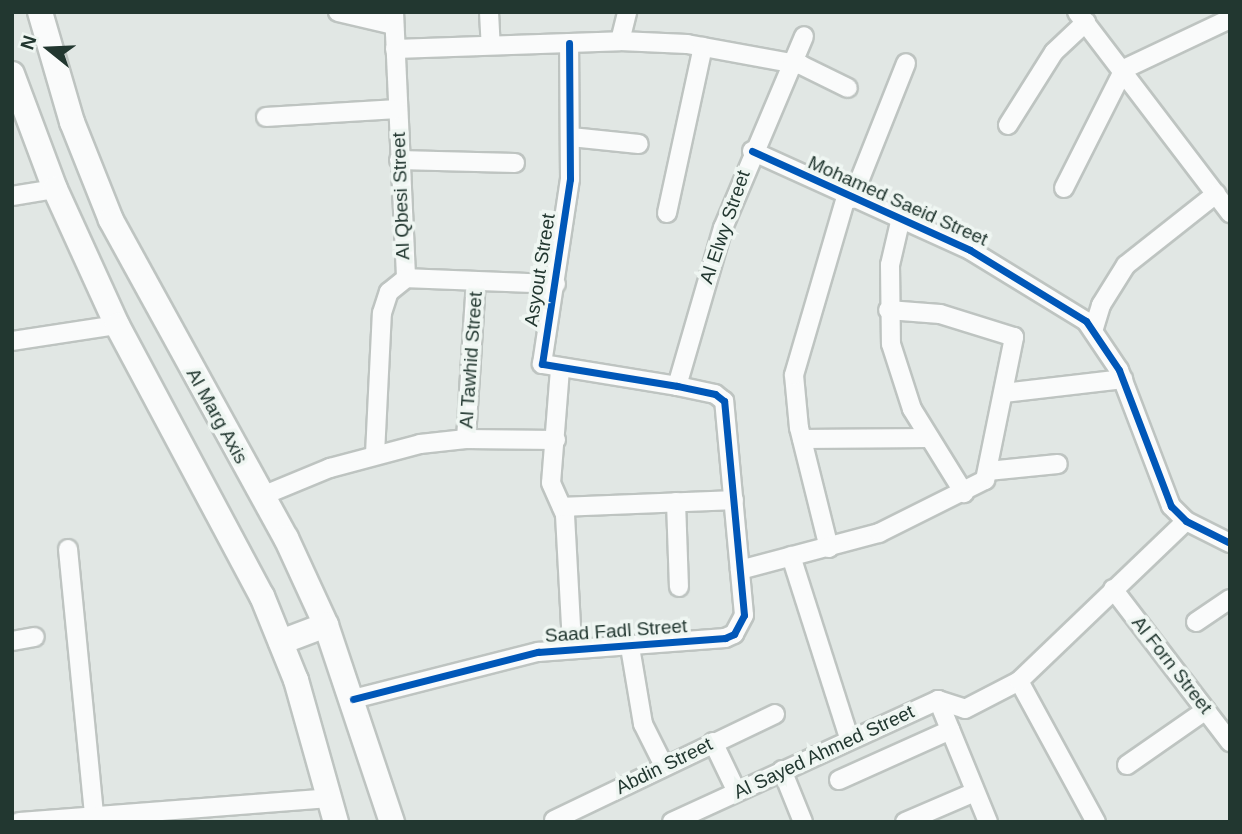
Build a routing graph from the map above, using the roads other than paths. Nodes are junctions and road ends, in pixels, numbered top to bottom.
1 (40, 12) edge
2 (338, 12) edge
3 (489, 12) edge
4 (627, 12) edge
5 (1082, 17) edge
6 (394, 18) edge
7 (1230, 19) edge
8 (804, 36) dead end
9 (620, 41) junction
10 (569, 43) junction
11 (491, 46) junction
12 (703, 47) junction
13 (395, 49) junction
14 (906, 63) dead end
15 (790, 65) junction
16 (1124, 69) junction
17 (12, 74) edge
18 (848, 88) dead end
19 (397, 109) junction
20 (266, 117) dead end
21 (1008, 125) dead end
22 (571, 137) junction
23 (639, 144) dead end
24 (752, 151) junction
25 (399, 160) junction
26 (515, 163) dead end
27 (1064, 188) dead end
28 (55, 189) junction
29 (1216, 194) junction
30 (12, 196) edge
31 (849, 198) junction
32 (667, 213) dead end
33 (1230, 213) edge
34 (900, 222) junction
35 (406, 278) junction
36 (476, 281) junction
37 (556, 284) junction
38 (888, 310) junction
39 (117, 325) junction
40 (1094, 328) junction
41 (12, 341) edge
42 (560, 369) junction
43 (1124, 379) junction
44 (677, 386) junction
45 (1004, 393) junction
46 (929, 438) junction
47 (466, 439) junction
48 (802, 439) junction
49 (556, 440) junction
50 (375, 454) junction
51 (1058, 464) dead end
52 (988, 471) junction
53 (964, 493) junction
54 (262, 496) junction
55 (734, 499) junction
56 (676, 502) junction
57 (562, 507) junction
58 (1185, 521) junction
59 (1222, 529) edge
60 (1230, 543) edge
61 (68, 548) dead end
62 (829, 548) junction
63 (791, 556) junction
64 (740, 570) junction
65 (679, 587) dead end
66 (1113, 589) junction
67 (1230, 599) edge
68 (1196, 622) dead end
69 (326, 625) junction
70 (35, 637) dead end
71 (12, 641) edge
72 (281, 642) junction
73 (572, 646) junction
74 (630, 647) junction
75 (1019, 681) junction
76 (354, 699) junction
77 (938, 701) junction
78 (1206, 710) junction
79 (775, 714) dead end
80 (950, 730) junction
81 (849, 738) junction
82 (713, 742) junction
83 (1230, 742) edge
84 (1127, 765) dead end
85 (664, 766) junction
86 (782, 771) junction
87 (839, 780) dead end
88 (737, 792) junction
89 (975, 792) junction
90 (330, 798) junction
91 (94, 816) junction
92 (554, 820) dead end
93 (19, 822) edge
94 (336, 822) edge
95 (392, 822) edge
96 (672, 822) edge
97 (803, 822) edge
98 (905, 822) edge
99 (988, 822) edge
100 (1096, 822) edge

1 - 54 main road, Al Marg Axis
2 - 6 street
3 - 11 street
4 - 9 street
5 - 16 street
5 - 21 street
6 - 13 street, Al Qbesi Street
7 - 16 street
8 - 15 street, Al Elwy Street
9 - 10 street
9 - 12 street
10 - 11 street
10 - 22 street, Asyout Street
11 - 13 street
12 - 15 street
12 - 32 street
13 - 19 street, Al Qbesi Street
14 - 31 street
15 - 18 street
15 - 24 street, Al Elwy Street
16 - 27 street
16 - 29 street
17 - 28 main road
19 - 20 street
19 - 25 street, Al Qbesi Street
22 - 23 street
22 - 37 street, Asyout Street
24 - 31 street, Mohamed Saeid Street
24 - 44 street, Al Elwy Street
25 - 26 street
25 - 35 street, Al Qbesi Street
28 - 30 street
28 - 39 main road
29 - 33 street
29 - 40 street
31 - 34 street, Mohamed Saeid Street
31 - 48 street
34 - 38 street
34 - 40 street, Mohamed Saeid Street
35 - 36 street
35 - 50 street, Al Qbesi Street
36 - 37 street
36 - 47 street, Al Tawhid Street
37 - 42 street, Asyout Street
38 - 45 street
38 - 46 street
39 - 41 street
39 - 72 main road
40 - 43 street, Mohamed Saeid Street
42 - 44 street
42 - 49 street
43 - 45 street
43 - 58 street, Mohamed Saeid Street
44 - 55 street
45 - 52 street
46 - 48 street
46 - 53 street
47 - 49 street
47 - 50 street
48 - 62 street
49 - 57 street
50 - 54 street
51 - 52 street
52 - 53 street
53 - 62 street
54 - 69 main road, Al Marg Axis
55 - 56 street
55 - 64 street
56 - 57 street
56 - 65 street
57 - 73 street
58 - 59 street
58 - 66 street
59 - 60 street
61 - 91 street
62 - 63 street
63 - 64 street
63 - 81 street
64 - 74 street, Saad Fadl Street
66 - 75 street
66 - 78 street, Al Forn Street
67 - 68 street
69 - 72 main road
69 - 76 main road, Al Marg Axis
70 - 71 street
72 - 90 main road
73 - 74 street, Saad Fadl Street
73 - 76 street, Saad Fadl Street
74 - 85 street
75 - 77 street
75 - 100 street
76 - 95 main road, Al Marg Axis
77 - 80 street
77 - 81 street, Al Sayed Ahmed Street
78 - 83 street, Al Forn Street
78 - 84 street
79 - 82 street, Abdin Street
80 - 87 street
80 - 89 street
81 - 86 street, Al Sayed Ahmed Street
82 - 85 street, Abdin Street
82 - 88 street
85 - 92 street, Abdin Street
86 - 88 street, Al Sayed Ahmed Street
86 - 97 street
88 - 96 street, Al Sayed Ahmed Street
89 - 98 street
89 - 99 street
90 - 91 street
90 - 94 main road
91 - 93 street

